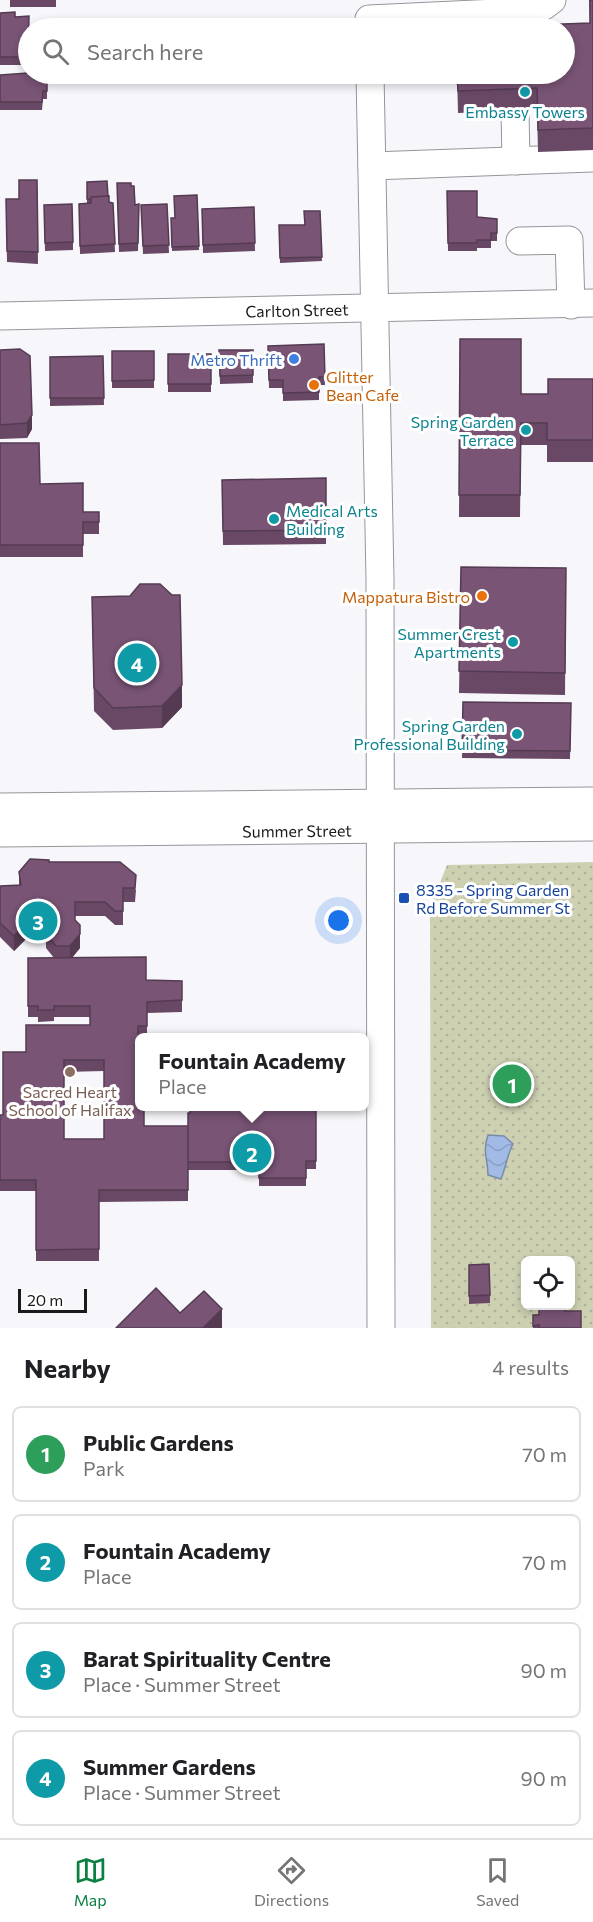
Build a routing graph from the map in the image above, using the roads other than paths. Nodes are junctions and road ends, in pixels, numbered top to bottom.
1 (552, 0) edge
2 (368, 16) edge
3 (492, 18) edge
4 (522, 18) edge
5 (370, 84) edge
6 (515, 111) edge
7 (593, 158) edge
8 (516, 161) junction
9 (372, 166) junction
10 (520, 241) dead end
11 (582, 304) edge
12 (375, 309) junction
13 (0, 316) edge
14 (593, 801) edge
15 (379, 803) junction
16 (0, 807) edge
17 (593, 827) edge
18 (379, 830) junction
19 (0, 833) edge
20 (381, 1328) edge

1 - 4 street
2 - 3 street
5 - 9 street
6 - 8 street
7 - 8 street
8 - 9 street
9 - 12 street
10 - 11 street
11 - 12 street, Carlton Street
12 - 13 street, Carlton Street
12 - 15 street
14 - 15 street, Summer Street
15 - 16 street, Summer Street
15 - 18 street
17 - 18 street, Summer Street
18 - 19 street, Summer Street
18 - 20 street

